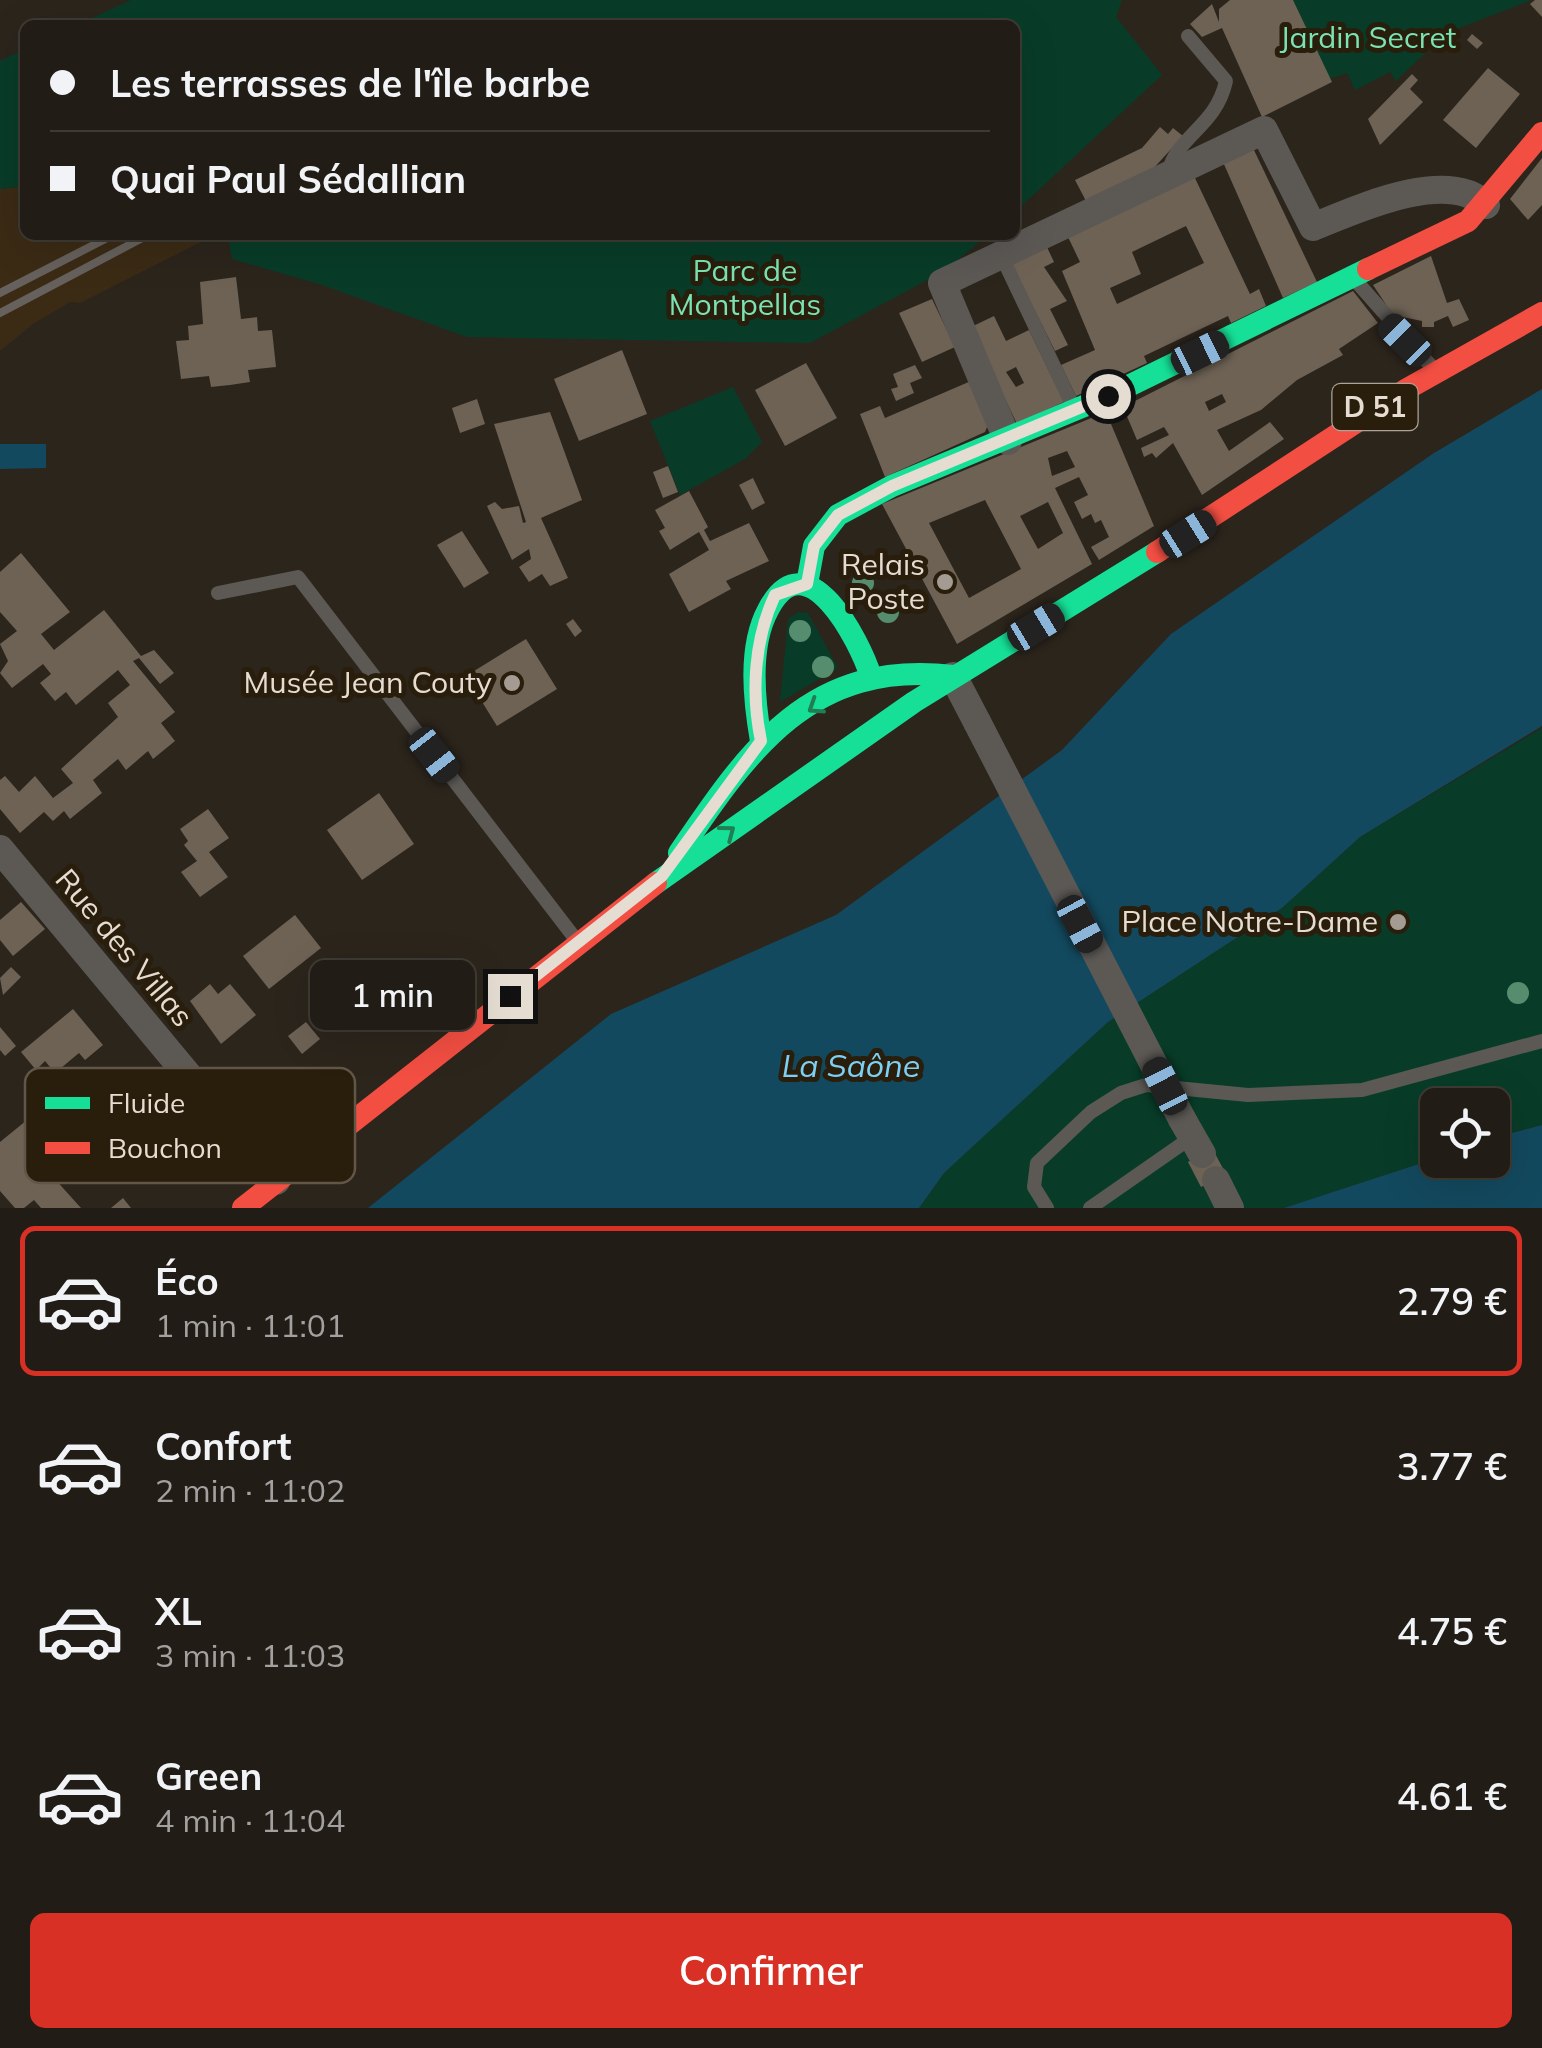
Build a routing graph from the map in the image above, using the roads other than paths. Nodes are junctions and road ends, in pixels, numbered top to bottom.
1 (1188, 36) dead end
2 (1542, 133) edge
3 (1168, 174) junction
4 (1486, 205) junction
5 (1001, 255) junction
6 (1352, 276) junction
7 (1542, 313) edge
8 (1434, 369) junction
9 (1076, 412) junction
10 (1008, 441) junction
11 (807, 584) junction
12 (218, 593) dead end
13 (953, 676) junction
14 (871, 677) junction
15 (874, 728) junction
16 (761, 741) junction
17 (792, 784) junction
18 (0, 850) edge
19 (662, 876) junction
20 (577, 941) junction
21 (1542, 1041) edge
22 (182, 1068) edge
23 (355, 1118) edge
24 (1197, 1146) joint
25 (1216, 1180) dead end
26 (274, 1183) edge
27 (243, 1208) edge
28 (1047, 1208) edge
29 (1090, 1208) edge
30 (1230, 1208) edge

1 - 3 lane
2 - 4 main road
3 - 4 street
3 - 5 street
4 - 6 main road
5 - 9 lane
5 - 10 street
6 - 8 lane
6 - 9 main road
7 - 8 main road, D 51
8 - 13 main road, D 51
9 - 10 main road
10 - 11 main road
11 - 14 main road
11 - 16 main road
12 - 20 lane
13 - 14 main road
13 - 15 main road
13 - 24 street, bridge
14 - 15 main road
14 -> 16 main road
15 - 17 main road
16 - 17 street
16 - 19 main road
19 -> 17 main road
18 - 22 street, Rue des Villas
19 - 20 main road
20 - 23 main road
21 - 28 lane
24 - 29 lane
25 - 30 street
26 - 27 main road

